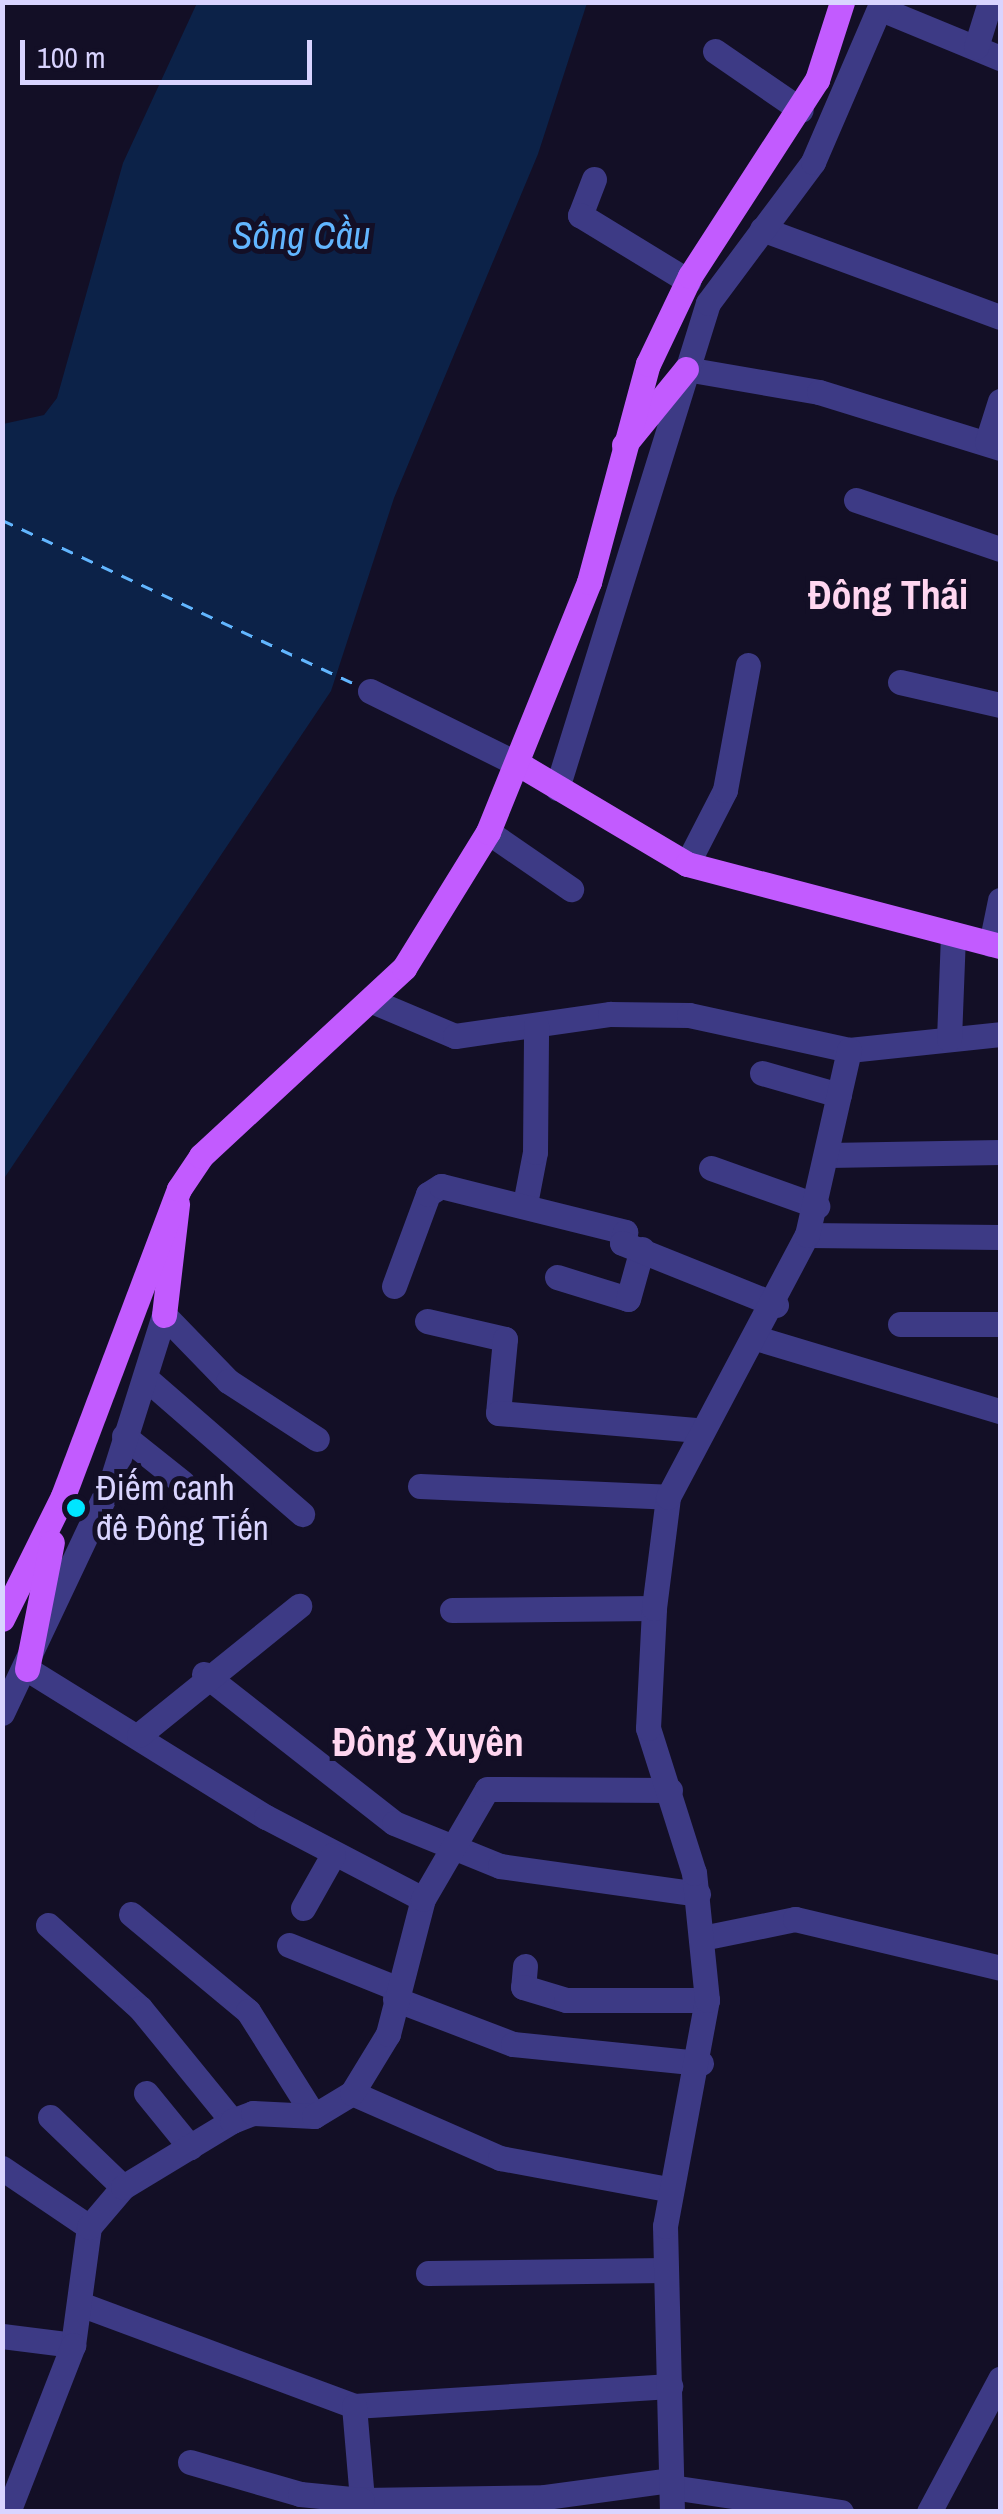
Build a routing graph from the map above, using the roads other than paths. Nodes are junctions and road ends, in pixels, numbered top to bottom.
1 (842, 2) edge
2 (852, 2) edge
3 (990, 2) edge
4 (881, 6) edge
5 (834, 32) junction
6 (976, 47) junction
7 (715, 51) dead end
8 (1000, 58) edge
9 (802, 110) junction
10 (594, 179) dead end
11 (762, 229) junction
12 (688, 280) junction
13 (1000, 317) edge
14 (686, 369) junction
15 (1000, 401) edge
16 (994, 445) edge
17 (621, 449) junction
18 (856, 500) dead end
19 (1000, 548) edge
20 (748, 665) dead end
21 (900, 682) dead end
22 (370, 691) dead end
23 (1000, 705) edge
24 (522, 766) junction
25 (557, 788) junction
26 (488, 832) junction
27 (688, 864) junction
28 (571, 889) dead end
29 (1000, 900) edge
30 (954, 934) junction
31 (996, 945) edge
32 (372, 1001) junction
33 (536, 1026) junction
34 (1000, 1034) edge
35 (949, 1039) junction
36 (849, 1050) junction
37 (762, 1073) dead end
38 (839, 1095) junction
39 (1000, 1152) edge
40 (828, 1155) junction
41 (711, 1168) dead end
42 (178, 1189) junction
43 (525, 1204) junction
44 (817, 1206) junction
45 (807, 1235) junction
46 (1000, 1237) edge
47 (642, 1249) junction
48 (557, 1277) dead end
49 (394, 1286) dead end
50 (776, 1305) junction
51 (164, 1314) junction
52 (427, 1321) dead end
53 (900, 1324) dead end
54 (1000, 1324) edge
55 (756, 1338) junction
56 (148, 1381) junction
57 (1000, 1412) edge
58 (698, 1430) junction
59 (124, 1436) junction
60 (317, 1439) dead end
61 (184, 1483) dead end
62 (420, 1486) dead end
63 (62, 1496) junction
64 (668, 1497) junction
65 (302, 1514) dead end
66 (299, 1606) dead end
67 (654, 1608) junction
68 (452, 1610) dead end
69 (2, 1619) edge
70 (27, 1669) junction
71 (204, 1674) junction
72 (2, 1713) edge
73 (139, 1735) junction
74 (670, 1790) junction
75 (458, 1850) junction
76 (333, 1855) junction
77 (698, 1894) junction
78 (423, 1899) junction
79 (303, 1908) dead end
80 (131, 1914) dead end
81 (48, 1925) dead end
82 (702, 1938) junction
83 (289, 1945) dead end
84 (525, 1966) dead end
85 (1000, 1968) edge
86 (396, 1993) junction
87 (706, 2000) junction
88 (701, 2063) junction
89 (146, 2093) dead end
90 (352, 2093) junction
91 (314, 2116) junction
92 (50, 2117) dead end
93 (232, 2121) junction
94 (190, 2147) junction
95 (2, 2168) edge
96 (123, 2187) junction
97 (668, 2189) junction
98 (90, 2227) junction
99 (666, 2270) junction
100 (428, 2273) dead end
101 (80, 2304) junction
102 (2, 2336) edge
103 (74, 2344) junction
104 (1000, 2379) edge
105 (670, 2386) junction
106 (354, 2406) junction
107 (190, 2462) dead end
108 (671, 2493) edge
109 (362, 2500) junction
110 (8, 2512) edge
111 (841, 2512) edge
112 (930, 2512) edge

1 - 5 main road
2 - 5 main road
3 - 6 street
4 - 6 street
4 - 11 street
5 - 9 main road
6 - 8 street
7 - 9 street
9 - 12 main road
10 - 12 street
11 - 13 street
11 - 14 street
12 - 17 main road
14 - 16 street
14 - 17 main road
14 - 25 street
15 - 16 street
17 - 24 main road
18 - 19 street
20 - 27 street
21 - 23 street
22 - 24 street
24 - 25 main road
24 - 26 main road
25 - 27 main road
26 - 28 street
26 - 32 main road
27 - 30 main road
29 - 31 street
30 - 31 main road
30 - 35 street
32 - 33 street
32 - 42 main road
33 - 36 street
33 - 43 street
34 - 35 street
35 - 36 street
36 - 38 street
37 - 38 street
38 - 40 street
39 - 40 street
40 - 44 street
41 - 44 street
42 - 51 main road
42 - 63 main road
43 - 47 street
43 - 49 street
44 - 45 street
45 - 46 street
45 - 50 street
47 - 48 street
47 - 50 street
50 - 55 street
51 - 56 street
51 - 60 street
52 - 58 street
53 - 54 street
55 - 57 street
55 - 58 street
56 - 59 street
56 - 65 street
58 - 64 street
59 - 61 street
59 - 70 street
62 - 64 street
63 - 69 main road
63 - 70 main road
64 - 67 street
66 - 71 street
67 - 68 street
67 - 74 street
70 - 72 street
70 - 73 street
71 - 73 street
71 - 75 street
73 - 76 street
74 - 75 street
74 - 77 street
75 - 77 street
75 - 78 street
76 - 78 street
76 - 79 street
77 - 82 street
78 - 86 street
80 - 91 street
81 - 93 street
82 - 85 street
82 - 87 street
83 - 86 street
84 - 87 street
86 - 88 street
86 - 90 street
87 - 88 street
88 - 97 street
89 - 94 street
90 - 91 street
90 - 97 street
91 - 93 street
92 - 96 street
93 - 94 street
94 - 96 street
95 - 98 street
96 - 98 street
97 - 99 street
98 - 101 street
99 - 100 street
99 - 105 street
101 - 103 street
101 - 106 street
102 - 103 street
103 - 110 street
104 - 112 street
105 - 106 street
105 - 108 street
106 - 109 street
107 - 109 street
108 - 109 street
108 - 111 street

